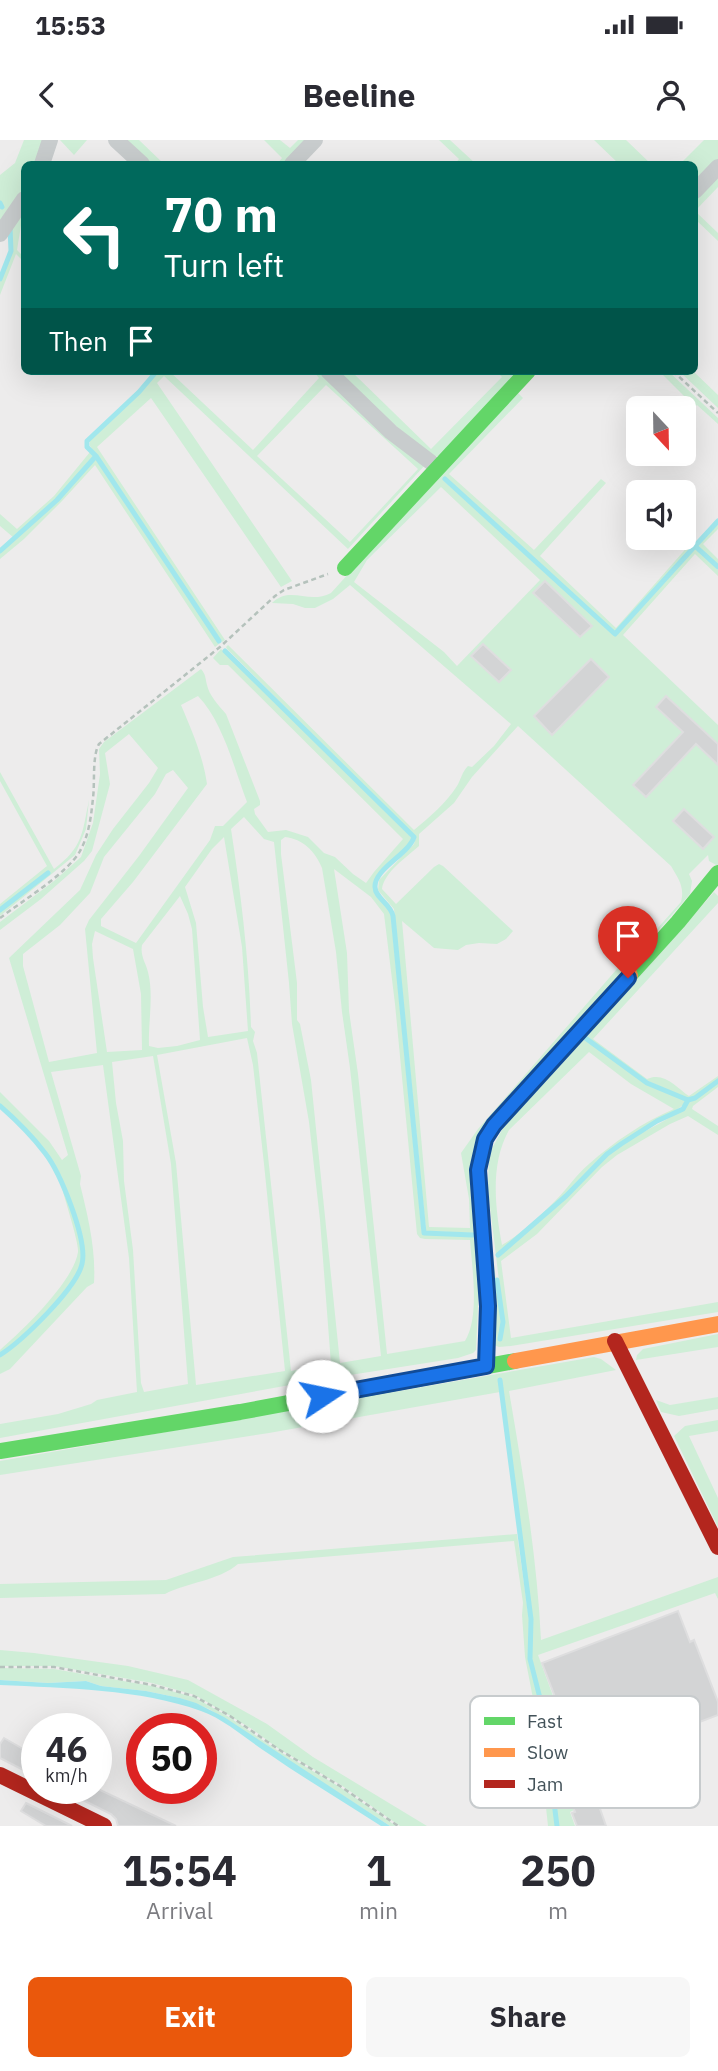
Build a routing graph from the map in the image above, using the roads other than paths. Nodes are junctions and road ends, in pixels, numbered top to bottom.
1 (50, 140) edge
2 (116, 140) edge
3 (315, 140) edge
4 (42, 161) edge
5 (139, 161) edge
6 (295, 161) edge
7 (718, 167) edge
8 (698, 188) edge
9 (21, 203) edge
10 (0, 233) edge
11 (332, 375) edge
12 (524, 375) edge
13 (437, 467) junction
14 (345, 568) road end
15 (718, 873) edge
16 (718, 1324) edge
17 (615, 1341) junction
18 (486, 1366) junction
19 (0, 1451) edge
20 (718, 1547) edge
21 (0, 1775) edge
22 (104, 1826) edge

1 - 4 street
2 - 5 street
3 - 6 street
7 - 8 street
9 - 10 street
11 - 13 street
12 - 13 street
13 - 14 street
15 - 18 street
16 - 17 street
17 - 18 street
17 - 20 street
18 - 19 street
21 - 22 street

